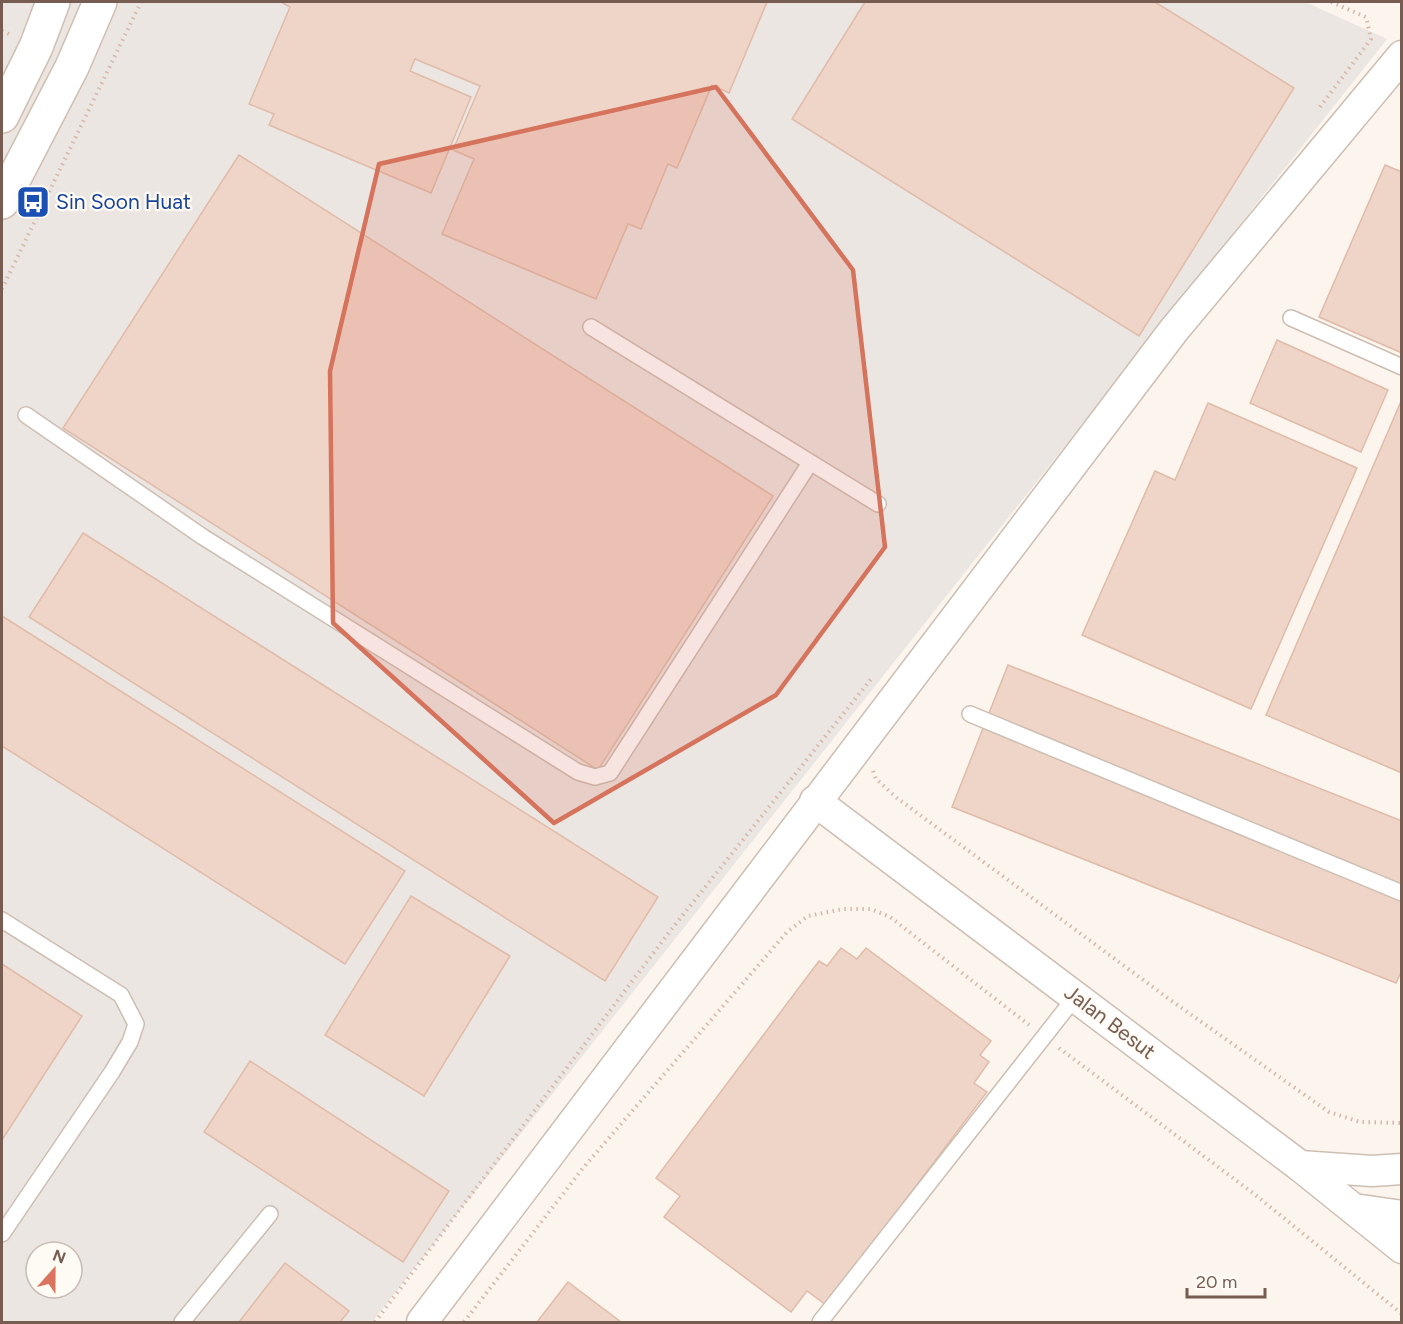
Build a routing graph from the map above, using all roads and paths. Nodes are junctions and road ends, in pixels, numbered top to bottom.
1 (53, 2) edge
2 (100, 2) edge
3 (141, 2) edge
4 (1331, 2) edge
5 (1366, 17) dead end
6 (1401, 56) edge
7 (2, 116) edge
8 (2, 202) edge
9 (2, 289) edge
10 (1290, 318) dead end
11 (591, 327) dead end
12 (1401, 368) edge
13 (26, 415) dead end
14 (810, 463) junction
15 (878, 504) dead end
16 (970, 714) dead end
17 (869, 764) dead end
18 (815, 801) junction
19 (1401, 893) edge
20 (2, 920) edge
21 (1076, 996) junction
22 (1044, 1037) junction
23 (1401, 1123) edge
24 (1300, 1166) junction
25 (1401, 1169) edge
26 (1372, 1171) junction
27 (1401, 1183) edge
28 (1354, 1209) junction
29 (270, 1214) dead end
30 (1401, 1216) edge
31 (2, 1234) edge
32 (1401, 1248) edge
33 (1401, 1314) edge
34 (182, 1323) edge
35 (422, 1323) edge
36 (464, 1323) edge
37 (820, 1323) edge

1 - 7 main road
2 - 8 main road
3 - 9 path
4 - 5 path
6 - 18 street
10 - 12 lane
11 - 14 lane
13 - 14 lane
14 - 15 lane
16 - 19 lane
17 - 23 path
18 - 21 street, Jalan Besut
18 - 35 street
20 - 31 lane
21 - 22 lane
21 - 24 street, Jalan Besut
22 - 33 path
22 - 36 path
22 - 37 lane
24 - 26 street
24 - 28 street, Jalan Besut
25 - 26 street
26 - 27 street
28 - 30 street
28 - 32 street, Jalan Besut
29 - 34 lane

